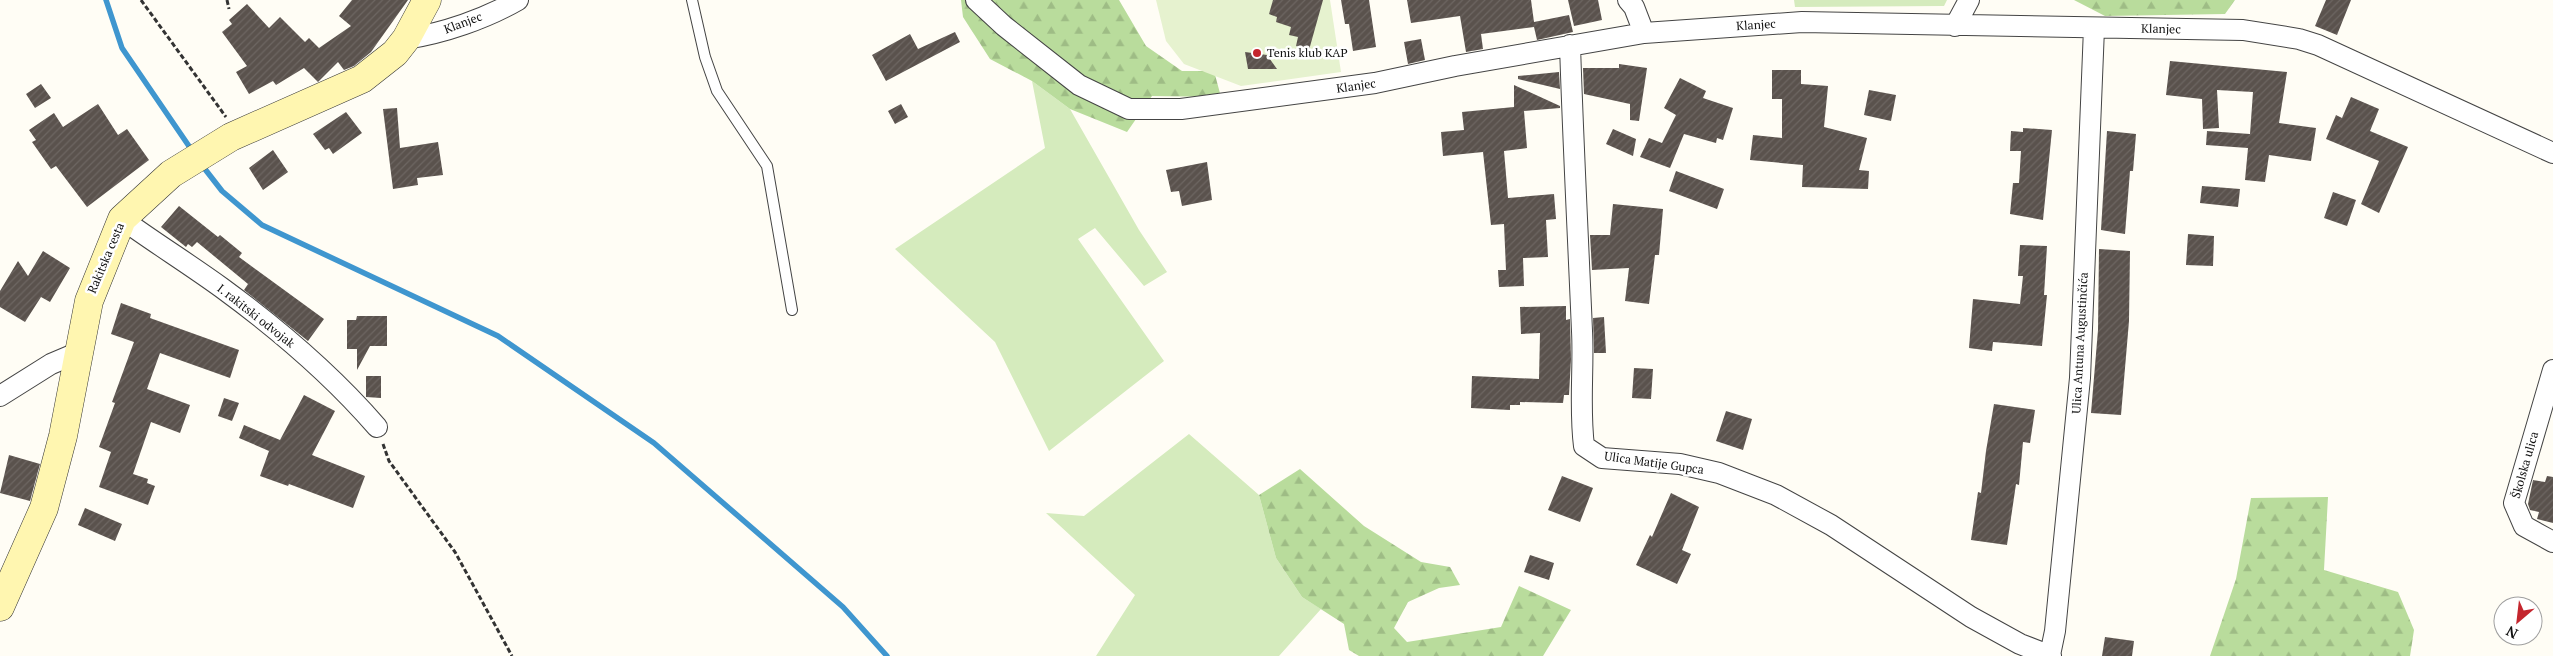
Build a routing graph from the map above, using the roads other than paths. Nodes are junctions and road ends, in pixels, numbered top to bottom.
1 (426, 0) edge
2 (518, 0) edge
3 (692, 0) edge
4 (976, 0) edge
5 (1628, 0) edge
6 (1969, 0) edge
7 (1954, 26) junction
8 (2094, 28) junction
9 (1644, 33) junction
10 (406, 39) junction
11 (1570, 45) junction
12 (2553, 153) edge
13 (122, 219) junction
14 (792, 310) dead end
15 (77, 353) junction
16 (2553, 370) edge
17 (0, 396) edge
18 (377, 427) road end
19 (2553, 542) edge
20 (0, 607) edge
21 (2050, 656) edge

1 - 10 main road, Rakitska cesta
2 - 10 street, Klanjec
3 - 14 lane
4 - 11 street, Klanjec
5 - 9 street
6 - 7 street
7 - 8 street, Klanjec
7 - 9 street, Klanjec
8 - 12 street, Klanjec
8 - 21 street, Ulica Antuna Augustinčića
9 - 11 street, Klanjec
10 - 13 main road, Rakitska cesta
11 - 21 street, Ulica Matije Gupca
13 - 15 main road, Rakitska cesta
13 - 18 street, I. rakitski odvojak
15 - 17 street
15 - 20 main road, Rakitska cesta
16 - 19 street, Školska ulica

